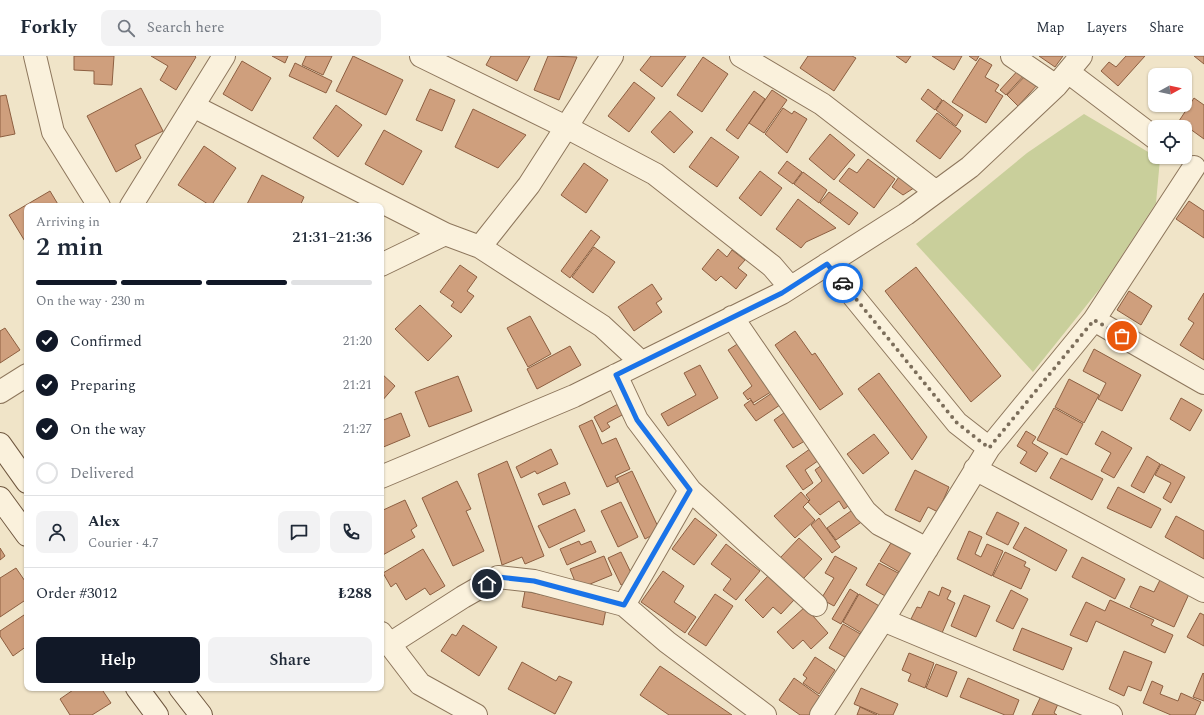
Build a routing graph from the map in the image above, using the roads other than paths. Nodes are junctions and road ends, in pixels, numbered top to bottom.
1 (35, 56) edge
2 (224, 56) edge
3 (421, 56) edge
4 (612, 56) edge
5 (741, 56) edge
6 (1012, 56) edge
7 (1068, 71) edge
8 (193, 106) junction
9 (566, 127) junction
10 (1148, 133) edge
11 (1193, 166) edge
12 (936, 192) junction
13 (97, 203) edge
14 (132, 203) edge
15 (384, 203) edge
16 (384, 203) edge
17 (445, 234) junction
18 (480, 247) junction
19 (384, 264) edge
20 (827, 264) junction
21 (790, 288) junction
22 (732, 318) junction
23 (1094, 320) junction
24 (642, 362) junction
25 (616, 375) junction
26 (24, 377) edge
27 (1204, 383) edge
28 (0, 392) edge
29 (0, 444) edge
30 (989, 448) junction
31 (975, 469) junction
32 (384, 475) edge
33 (24, 478) edge
34 (690, 490) junction
35 (0, 498) edge
36 (24, 531) edge
37 (927, 549) junction
38 (1204, 591) edge
39 (624, 605) junction
40 (816, 605) dead end
41 (883, 620) junction
42 (385, 639) edge
43 (139, 691) edge
44 (182, 691) edge
45 (157, 715) edge
46 (201, 715) edge
47 (476, 715) edge
48 (765, 715) edge
49 (820, 715) edge
50 (1111, 715) edge

1 - 13 street
2 - 8 street
3 - 9 street
4 - 9 street
5 - 12 street
6 - 7 street
7 - 10 street
7 - 12 street
8 - 14 street
8 - 15 street
9 - 18 street
9 - 21 street
11 - 23 street
12 - 20 street
16 - 17 street
17 - 18 street
17 - 19 street
18 - 24 street
20 - 21 street
20 - 30 street
21 - 22 street
22 - 24 street
22 - 37 street
23 - 27 street
23 - 30 street
24 - 25 street
25 - 32 street
25 - 34 street
26 - 28 street
29 - 33 street
30 - 31 street
31 - 37 street
31 - 38 street
34 - 39 street
34 - 40 street
35 - 36 street
37 - 41 street
39 - 42 street
39 - 48 street
41 - 49 street
41 - 50 street
42 - 47 street
43 - 45 street
44 - 46 street

